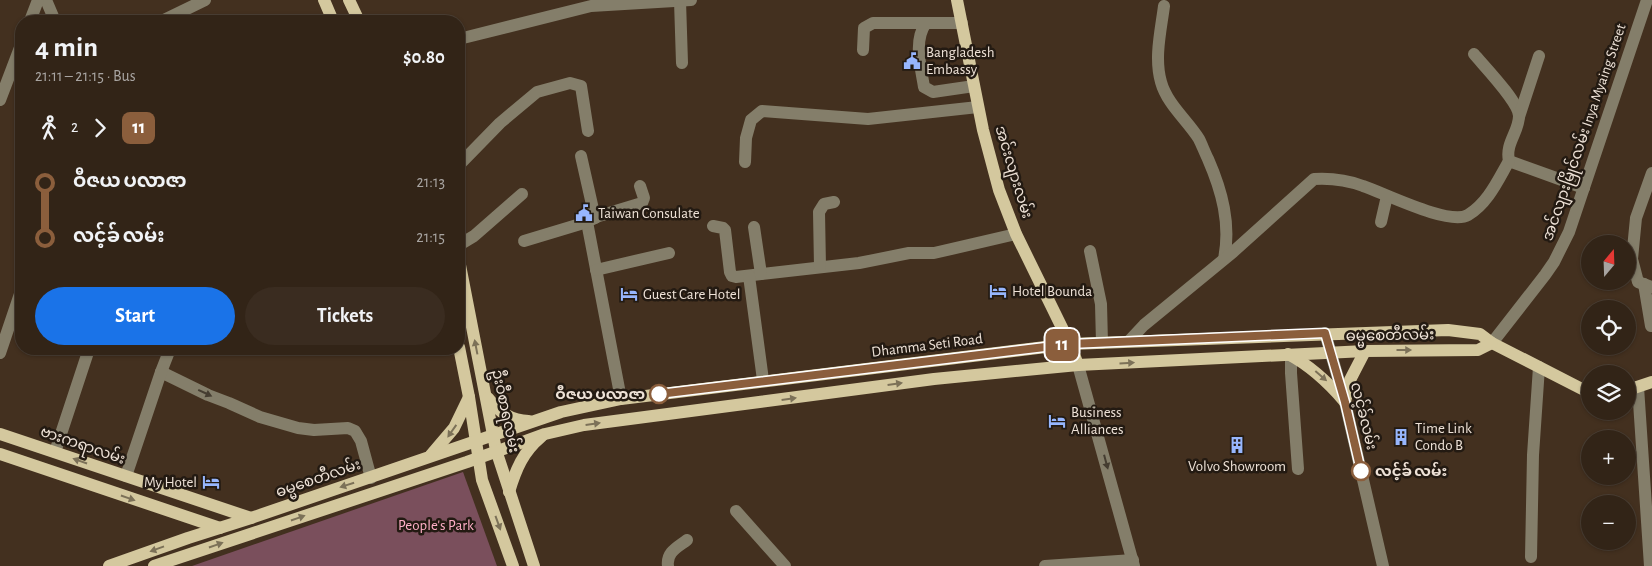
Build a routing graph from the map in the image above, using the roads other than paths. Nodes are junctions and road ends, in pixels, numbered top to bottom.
1 (38, 0) edge
2 (46, 0) edge
3 (205, 0) edge
4 (324, 0) edge
5 (350, 0) edge
6 (957, 0) edge
7 (1647, 0) edge
8 (685, 1) edge
9 (1164, 6) dead end
10 (32, 15) edge
11 (52, 15) edge
12 (174, 15) edge
13 (330, 15) edge
14 (356, 15) edge
15 (962, 23) junction
16 (926, 24) junction
17 (465, 38) edge
18 (863, 50) dead end
19 (1474, 54) dead end
20 (1539, 56) dead end
21 (15, 61) edge
22 (682, 63) dead end
23 (974, 86) junction
24 (0, 100) edge
25 (978, 106) junction
26 (1519, 117) junction
27 (588, 131) dead end
28 (581, 156) dead end
29 (465, 159) edge
30 (1509, 161) junction
31 (745, 162) dead end
32 (1652, 172) edge
33 (640, 186) dead end
34 (1584, 188) junction
35 (1649, 190) edge
36 (522, 194) dead end
37 (1387, 196) junction
38 (834, 202) dead end
39 (591, 220) junction
40 (1381, 222) dead end
41 (713, 226) dead end
42 (754, 227) dead end
43 (1016, 234) junction
44 (465, 241) edge
45 (524, 241) dead end
46 (1090, 251) dead end
47 (670, 253) dead end
48 (1224, 259) junction
49 (820, 267) junction
50 (596, 270) junction
51 (762, 274) junction
52 (748, 276) junction
53 (1648, 286) edge
54 (465, 290) edge
55 (15, 309) edge
56 (1651, 326) edge
57 (1325, 333) junction
58 (1129, 341) junction
59 (1102, 343) junction
60 (1492, 343) junction
61 (1070, 344) junction
62 (1365, 350) junction
63 (1331, 352) junction
64 (0, 353) edge
65 (87, 355) edge
66 (168, 355) edge
67 (461, 355) edge
68 (1289, 355) junction
69 (1078, 365) junction
70 (1539, 367) junction
71 (161, 372) junction
72 (763, 380) junction
73 (1652, 382) edge
74 (1636, 387) edge
75 (1581, 388) edge
76 (486, 395) junction
77 (469, 397) junction
78 (621, 399) junction
79 (766, 402) junction
80 (1345, 402) junction
81 (1636, 419) edge
82 (537, 421) junction
83 (0, 434) edge
84 (545, 434) junction
85 (494, 435) junction
86 (475, 442) junction
87 (496, 450) junction
88 (54, 452) junction
89 (0, 454) edge
90 (478, 457) junction
91 (427, 459) junction
92 (447, 468) junction
93 (1298, 469) dead end
94 (126, 476) junction
95 (371, 478) junction
96 (482, 480) junction
97 (155, 486) junction
98 (509, 492) junction
99 (149, 506) junction
100 (736, 511) dead end
101 (188, 518) junction
102 (251, 518) junction
103 (220, 528) junction
104 (252, 533) junction
105 (188, 538) junction
106 (687, 540) dead end
107 (1531, 557) dead end
108 (1133, 563) edge
109 (109, 566) edge
110 (154, 566) edge
111 (513, 566) edge
112 (534, 566) edge
113 (668, 566) edge
114 (784, 566) edge
115 (1045, 566) edge
116 (1382, 566) edge
117 (1650, 566) edge

1 - 10 street
2 - 11 street
3 - 12 street
4 - 13 main road
5 - 14 main road
6 - 15 main road, အင်းလျားလမ်း
7 - 34 street, အင်လျားမြိုင်လမ်း Inya Myaing Street
8 - 17 street
8 - 22 street
9 - 48 street
15 - 16 street
15 - 23 main road, အင်းလျားလမ်း
16 - 18 street
16 - 23 street
19 - 26 street
20 - 26 street
21 - 24 street
23 - 25 main road, အင်းလျားလမ်း
25 - 31 street
25 - 43 main road, အင်းလျားလမ်း
26 - 30 street
27 - 29 street
28 - 39 street
30 - 34 street
30 - 37 street
32 - 35 street
33 - 39 street
34 - 60 street, အင်လျားမြိုင်လမ်း Inya Myaing Street
35 - 53 street
36 - 44 street
37 - 40 street
37 - 48 street
38 - 49 street
39 - 45 street
39 - 50 street
41 - 52 street
42 - 51 street
43 - 49 street
43 - 61 main road, အင်းလျားလမ်း
46 - 59 street
47 - 50 street
48 - 58 street
49 - 51 street
50 - 78 street
51 - 52 street
52 - 72 street
53 - 56 street
76 -> 54 main road, ဦးဝီစာရလမ်း
55 - 64 street
57 - 58 main road, Dhamma Seti Road
57 - 60 main road, ဓမ္မစေတီလမ်း
57 - 63 street, လင့်ခ်လမ်း
58 - 59 main road, Dhamma Seti Road
59 - 61 main road, Dhamma Seti Road
62 -> 60 main road, ဓမ္မစေတီလမ်း
60 - 70 main road, ဓမ္မစေတီလမ်း
61 - 69 main road, အင်းလျားလမ်း
61 - 72 main road, Dhamma Seti Road
62 - 63 main road, ဓမ္မစေတီလမ်း
62 - 80 main road
63 - 68 main road, ဓမ္မစေတီလမ်း
63 - 80 street, လင့်ခ်လမ်း
65 - 88 street
66 - 71 street
67 - 77 main road
69 -> 68 main road
68 -> 80 main road
68 - 93 street
79 -> 69 main road
69 -> 108 street
70 - 75 main road, ဓမ္မစေတီလမ်း
70 - 107 street
71 - 94 street
71 -> 95 street
72 - 78 main road, Dhamma Seti Road
72 - 79 main road
73 - 74 main road
76 - 82 main road
76 - 85 main road, ဦးဝီစာရလမ်း
77 - 86 main road
77 -> 91 main road
78 - 82 main road, Dhamma Seti Road
84 -> 79 main road
80 - 116 street, လင့်ခ်လမ်း
81 - 117 street
82 - 85 main road, ဓမ္မစေတီလမ်း
83 - 88 main road, ဗားကရာလမ်း
84 - 87 main road
84 - 98 main road
85 - 86 main road, ဓမ္မစေတီလမ်း
85 - 87 main road, ဦးဝီစာရလမ်း
86 - 90 main road
86 - 91 main road, ဓမ္မစေတီလမ်း
87 - 90 main road, ဓမ္မစေတီလမ်း
87 - 98 main road, ဦးဝီစာရလမ်း
94 -> 88 main road, ဗားကရာလမ်း
89 -> 99 main road
90 - 92 main road, ဓမ္မစေတီလမ်း
90 - 96 main road
91 - 95 main road, ဓမ္မစေတီလမ်း
92 - 96 main road
104 -> 92 main road, ဓမ္မစေတီလမ်း
94 - 97 main road, ဗားကရာလမ်း
95 -> 102 main road, ဓမ္မစေတီလမ်း
96 -> 111 main road
97 - 99 main road
97 - 102 main road, ဗားကရာလမ်း
98 - 112 main road, ဦးဝီစာရလမ်း
99 - 101 main road
100 - 114 street
101 - 103 main road
101 - 105 main road
102 - 103 main road, ဓမ္မစေတီလမ်း
103 - 104 main road
103 - 105 main road, ဓမ္မစေတီလမ်း
110 -> 104 main road, ဓမ္မစေတီလမ်း
105 -> 109 main road, ဓမ္မစေတီလမ်း
106 - 113 street
108 - 115 street

